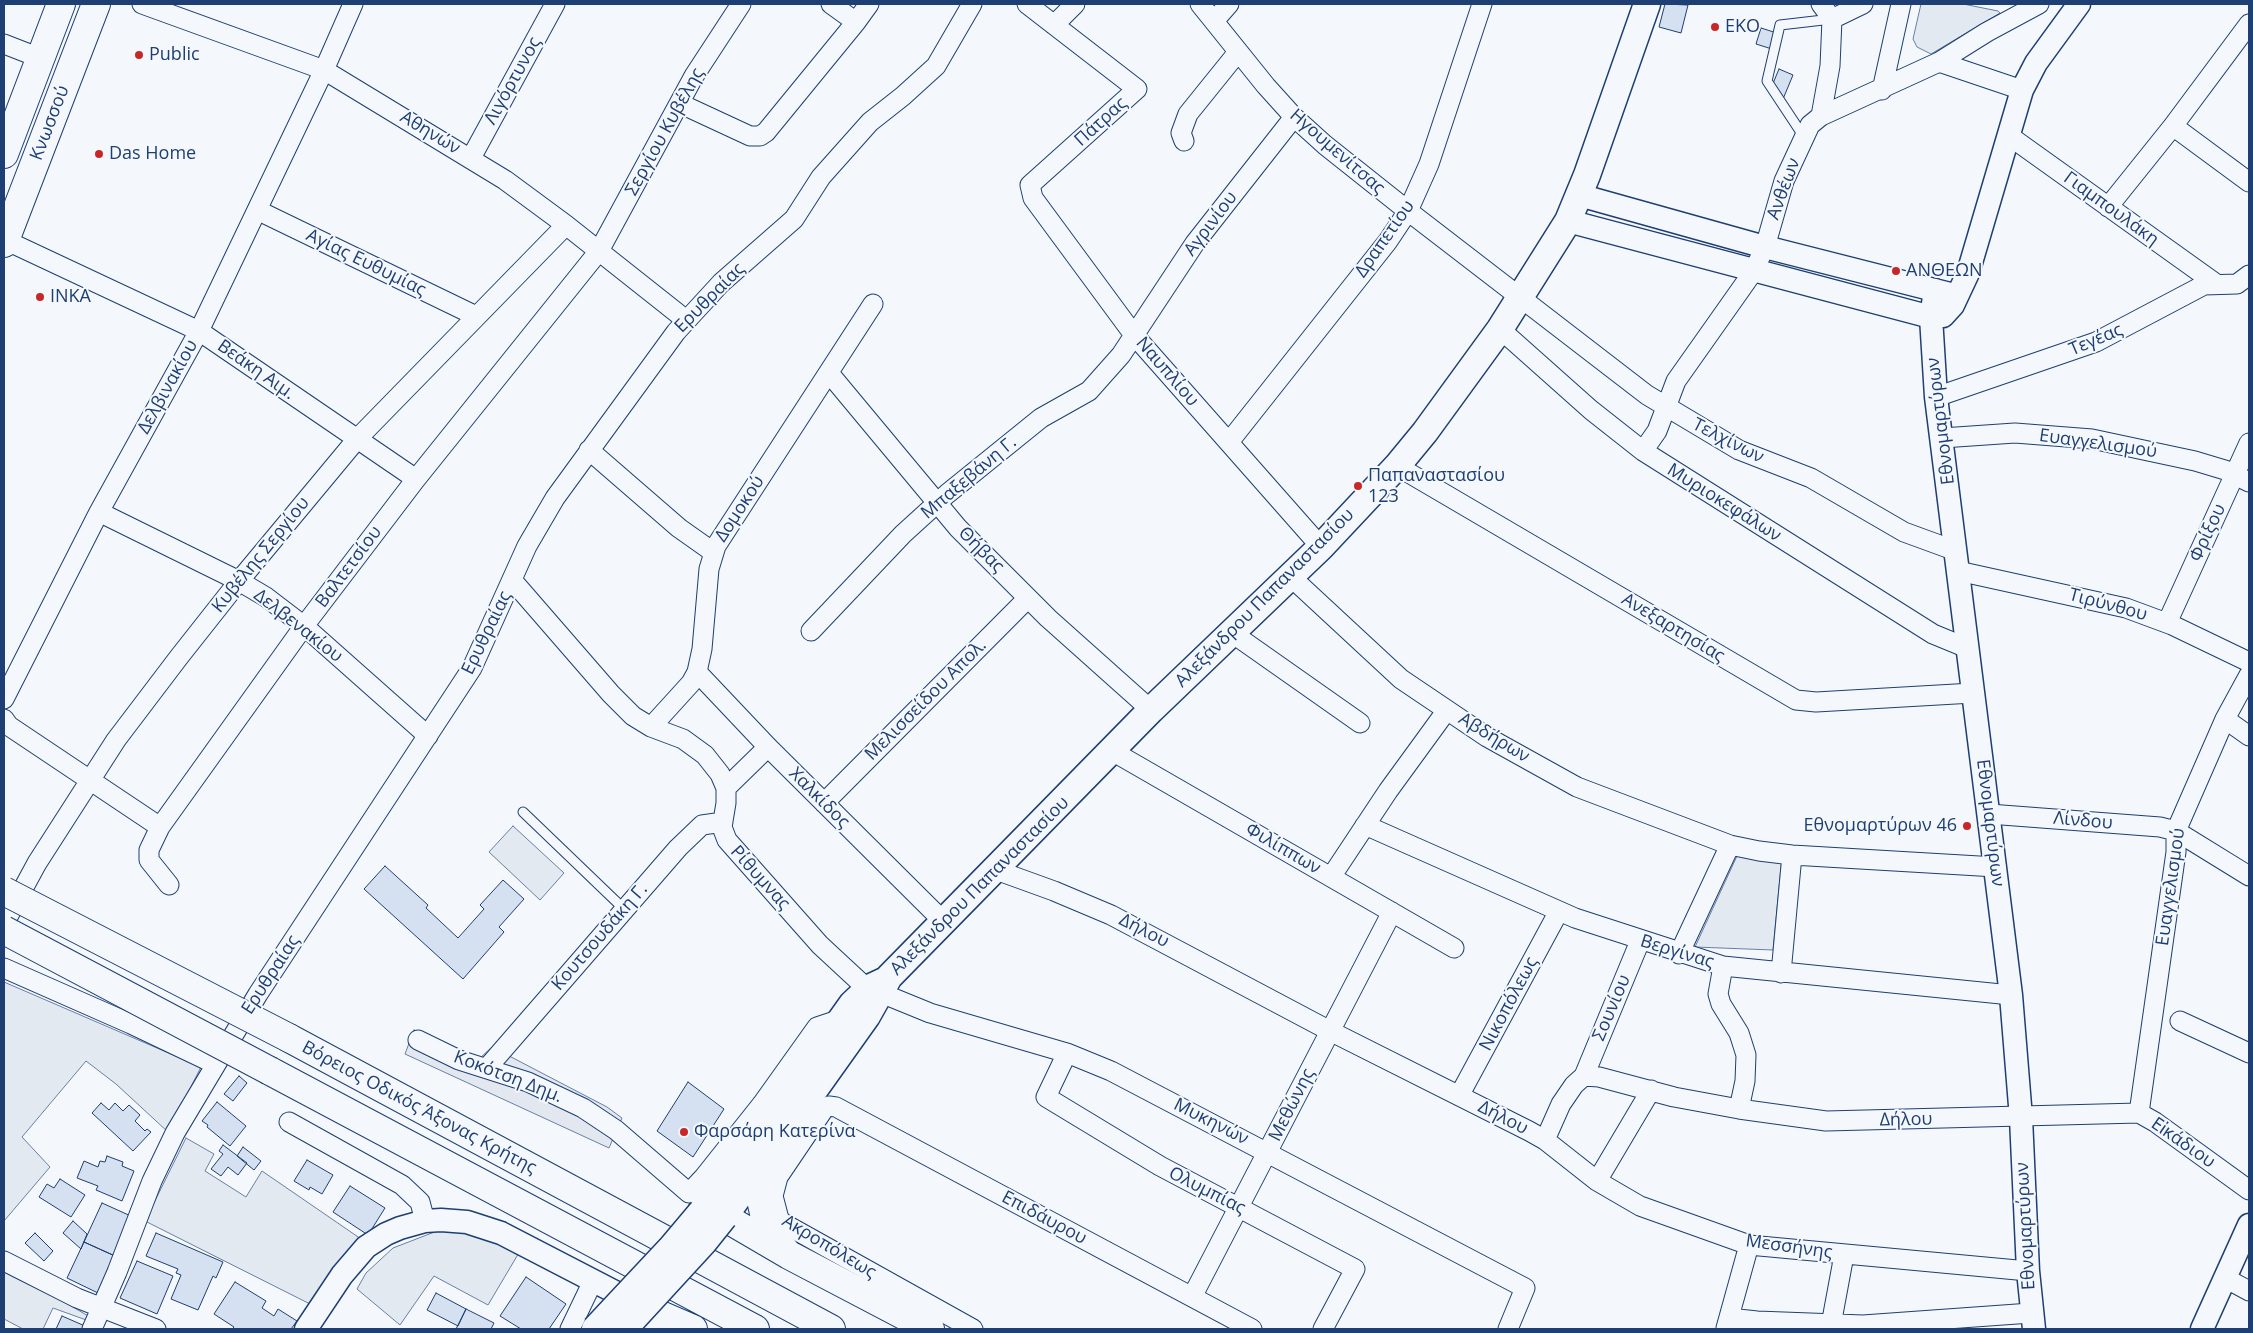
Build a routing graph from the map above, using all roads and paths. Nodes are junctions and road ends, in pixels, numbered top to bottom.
1 (61, 4) edge
2 (96, 4) edge
3 (142, 4) edge
4 (353, 4) edge
5 (555, 4) edge
6 (741, 4) edge
7 (831, 4) edge
8 (869, 4) edge
9 (972, 4) edge
10 (1027, 4) edge
11 (1075, 4) edge
12 (1200, 4) edge
13 (1229, 4) edge
14 (1482, 4) edge
15 (1647, 4) edge
16 (1821, 4) edge
17 (1863, 4) edge
18 (1900, 4) edge
19 (2039, 4) edge
20 (2079, 4) edge
21 (2012, 9) edge
22 (1832, 19) junction
23 (1214, 21) junction
24 (856, 22) junction
25 (2249, 24) edge
26 (1054, 25) junction
27 (4, 44) edge
28 (1238, 52) junction
29 (40, 58) junction
30 (1939, 62) junction
31 (324, 70) junction
32 (1882, 90) junction
33 (2022, 90) junction
34 (680, 104) junction
35 (1821, 116) junction
36 (1294, 117) junction
37 (2173, 126) junction
38 (2008, 135) junction
39 (1805, 139) junction
40 (1184, 141) dead end
41 (4, 154) edge
42 (471, 158) junction
43 (2249, 182) edge
44 (1030, 185) joint
45 (1580, 195) junction
46 (2108, 206) junction
47 (257, 210) junction
48 (1408, 211) junction
49 (1568, 222) junction
50 (566, 225) junction
51 (4, 241) edge
52 (1765, 247) junction
53 (594, 256) junction
54 (1753, 272) junction
55 (2249, 275) edge
56 (2215, 283) junction
57 (1935, 290) junction
58 (1958, 296) junction
59 (1520, 298) junction
60 (873, 304) dead end
61 (476, 316) junction
62 (1934, 317) junction
63 (686, 320) junction
64 (1500, 330) junction
65 (199, 331) junction
66 (1134, 335) junction
67 (830, 373) junction
68 (1936, 397) junction
69 (1666, 407) junction
70 (1942, 438) junction
71 (357, 439) junction
72 (1228, 442) junction
73 (2249, 443) edge
74 (589, 450) junction
75 (1643, 451) junction
76 (1397, 466) junction
77 (416, 479) junction
78 (2242, 479) edge
79 (937, 503) junction
80 (99, 512) junction
81 (1321, 547) junction
82 (713, 552) junction
83 (1957, 561) junction
84 (1291, 577) junction
85 (512, 580) junction
86 (239, 581) junction
87 (1028, 598) junction
88 (2167, 623) junction
89 (304, 626) junction
90 (811, 630) dead end
91 (1232, 633) junction
92 (1967, 648) junction
93 (2249, 662) edge
94 (697, 672) junction
95 (2249, 675) edge
96 (1973, 693) junction
97 (4, 699) edge
98 (1151, 710) junction
99 (1448, 710) junction
100 (2225, 718) junction
101 (4, 719) edge
102 (1360, 723) dead end
103 (651, 727) junction
104 (428, 736) junction
105 (2249, 736) edge
106 (768, 746) junction
107 (1112, 750) junction
108 (89, 780) junction
109 (726, 788) junction
110 (824, 803) junction
111 (523, 812) dead end
112 (1989, 814) junction
113 (723, 822) junction
114 (1365, 825) junction
115 (160, 827) junction
116 (2176, 831) junction
117 (1730, 845) junction
118 (1792, 855) junction
119 (1996, 867) junction
120 (996, 870) junction
121 (2249, 876) edge
122 (1332, 877) junction
123 (169, 885) dead end
124 (4, 891) edge
125 (624, 909) junction
126 (1559, 911) junction
127 (1392, 912) junction
128 (943, 921) junction
129 (4, 924) edge
130 (4, 930) edge
131 (1640, 941) junction
132 (1454, 948) dead end
133 (1680, 954) junction
134 (1723, 966) junction
135 (4, 968) edge
136 (1781, 973) junction
137 (879, 987) junction
138 (2012, 995) junction
139 (841, 1019) junction
140 (2180, 1021) dead end
141 (1330, 1031) junction
142 (418, 1040) dead end
143 (1067, 1054) junction
144 (2249, 1054) edge
145 (215, 1064) junction
146 (488, 1068) junction
147 (818, 1068) junction
148 (1584, 1076) junction
149 (1651, 1090) junction
150 (1459, 1096) junction
151 (836, 1107) joint
152 (1739, 1109) junction
153 (2139, 1113) junction
154 (2021, 1118) junction
155 (289, 1122) dead end
156 (1546, 1140) junction
157 (1268, 1152) junction
158 (760, 1168) junction
159 (1597, 1181) junction
160 (2249, 1190) edge
161 (705, 1207) junction
162 (1240, 1208) junction
163 (425, 1221) junction
164 (2249, 1225) edge
165 (1749, 1245) junction
166 (789, 1255) junction
167 (1844, 1255) junction
168 (4, 1261) edge
169 (2028, 1271) junction
170 (2225, 1278) junction
171 (593, 1282) junction
172 (2249, 1291) edge
173 (1192, 1297) junction
174 (102, 1308) junction
175 (2032, 1321) edge
176 (655, 1322) edge
177 (1727, 1323) edge
178 (1830, 1325) junction
179 (92, 1329) edge
180 (156, 1329) edge
181 (306, 1329) edge
182 (570, 1329) edge
183 (595, 1329) edge
184 (624, 1329) edge
185 (694, 1329) edge
186 (755, 1329) edge
187 (831, 1329) edge
188 (930, 1329) edge
189 (973, 1329) edge
190 (1252, 1329) edge
191 (1323, 1329) edge
192 (1508, 1329) edge
193 (2202, 1329) edge

1 - 29 main road, Κνωσσού
2 - 51 main road, Κνωσσού
3 - 31 street, Αθηνών
4 - 31 street, Δελβινακίου
5 - 42 street, Λιγόρτυνος
6 - 34 street, Σεργίου Κυβέλης
7 - 24 street
8 - 24 street
9 - 63 street, Ερυθραίας
10 - 26 street, Πάτρας
11 - 26 street
12 - 23 street, Ηγουμενίτσας
13 - 23 street
14 - 48 street, Δραπετίου
15 - 45 main road, Αλεξάνδρου Παπαναστασίου
16 - 22 street
17 - 22 street
18 - 32 street
19 - 21 street, Ανθέων
20 - 33 street
21 - 30 street, Ανθέων
22 - 35 street
22 - 39 lane
23 - 28 street, Ηγουμενίτσας
24 - 34 street
25 - 37 street
26 - 44 street, Πάτρας
27 - 29 street
28 - 36 street, Ηγουμενίτσας
28 - 40 street
29 - 41 main road, Κνωσσού
30 - 32 street, Ανθέων
30 - 33 street
31 - 42 street, Αθηνών
31 - 47 street, Δελβινακίου
32 - 35 street, Ανθέων
33 - 38 street
34 - 53 street, Σεργίου Κυβέλης
35 - 39 street, Ανθέων
36 - 48 street, Ηγουμενίτσας
36 - 66 street, Αγρινίου
37 - 43 street
37 - 46 street
38 - 46 street, Γιαμπουλάκη
38 - 58 street
39 - 52 street, Ανθέων
42 - 50 street, Αθηνών
44 - 66 street, Ναυπλίου
45 - 49 main road, Αλεξάνδρου Παπαναστασίου
45 - 52 street
46 - 56 street, Γιαμπουλάκη
47 - 61 street, Αγίας Ευθυμίας
47 - 65 street, Δελβινακίου
48 - 59 street, Ηγουμενίτσας
48 - 72 street, Δραπετίου
49 - 54 street
49 - 59 main road, Αλεξάνδρου Παπαναστασίου
50 - 53 street, Αθηνών
50 - 61 street, Κυβέλης Σεργίου
51 - 65 street, Βεάκη Αιμ.
52 - 54 street, Ανθέων
52 - 57 street
53 - 63 street, Αθηνών
53 - 77 street, Βαλτετσίου
54 - 62 street
54 - 69 street, Ανθέων
55 - 56 street, Τεγέας
56 - 68 street, Τεγέας
57 - 58 street
57 - 62 street, Εθνομαρτύρων
58 - 62 street
59 - 64 main road, Αλεξάνδρου Παπαναστασίου
59 - 69 street, Τελχίνων
60 - 67 street, Δομοκού
61 - 71 street, Κυβέλης Σεργίου
62 - 68 street, Εθνομαρτύρων
63 - 74 street, Ερυθραίας
64 - 75 street, Μυριοκεφάλων
64 - 76 main road, Αλεξάνδρου Παπαναστασίου
65 - 71 street, Βεάκη Αιμ.
65 - 80 street, Δελβινακίου
66 - 72 street, Ναυπλίου
66 - 79 street, Μπαξεβάνη Γ.
67 - 79 street, Θήβας
67 - 82 street, Δομοκού
68 - 70 street, Εθνομαρτύρων
69 - 75 street, Ανθέων
69 - 83 street, Τελχίνων
70 - 78 street, Ευαγγελισμού
70 - 83 street, Εθνομαρτύρων
71 - 77 street, Βεάκη Αιμ.
71 - 86 street, Κυβέλης Σεργίου
72 - 81 street, Ναυπλίου
73 - 78 street, Φρίξου
74 - 82 street
74 - 85 street, Ερυθραίας
75 - 92 street, Μυριοκεφάλων
76 - 81 main road, Αλεξάνδρου Παπαναστασίου
76 - 96 street, Ανεξαρτησίας
77 - 89 street, Βαλτετσίου
78 - 88 street, Φρίξου
79 - 87 street, Θήβας
79 - 90 street, Μπαξεβάνη Γ.
80 - 86 street, Δελβενακίου
80 - 97 street, Δελβινακίου
81 - 84 main road, Αλεξάνδρου Παπαναστασίου
82 - 94 street, Δομοκού
83 - 88 street, Τιρύνθου
83 - 92 street, Εθνομαρτύρων
84 - 91 main road, Αλεξάνδρου Παπαναστασίου
84 - 99 street, Αβδήρων
85 - 103 street
85 - 104 street, Ερυθραίας
86 - 89 street, Δελβενακίου
86 - 108 street, Κυβέλης Σεργίου
87 - 98 street, Θήβας
87 - 110 street, Μελισσείδου Απολ.
88 - 93 street, Τιρύνθου
89 - 104 street, Δελβενακίου
89 - 115 street, Βαλτετσίου
91 - 98 main road, Αλεξάνδρου Παπαναστασίου
91 - 102 street
92 - 96 street, Εθνομαρτύρων
94 - 103 street, Δομοκού
94 - 106 street, Χαλκίδος
95 - 100 street, Ευαγγελισμού
96 - 112 street, Εθνομαρτύρων
98 - 107 main road, Αλεξάνδρου Παπαναστασίου
99 - 114 street
99 - 117 street, Αβδήρων
100 - 105 street
100 - 116 street, Ευαγγελισμού
101 - 108 street
103 - 109 street
104 - 145 street, Ερυθραίας
106 - 109 street
106 - 110 street, Χαλκίδος
107 - 120 main road, Αλεξάνδρου Παπαναστασίου
107 - 122 street, Φιλίππων
108 - 115 street
108 - 129 street, Κυβέλης Σεργίου
109 - 113 street, Ρίθυμνας
110 - 128 street, Χαλκίδος
111 - 125 lane
112 - 116 street, Λίνδου
112 - 119 street, Εθνομαρτύρων
113 - 125 street, Κουτσουδάκη Γ.
113 - 137 street, Ρίθυμνας
114 - 122 street
114 - 126 street, Βεργίνας
115 - 123 street, Βαλτετσίου
116 - 121 street
116 - 153 street, Ευαγγελισμού
117 - 118 street, Αβδήρων
117 - 133 street
118 - 119 street
118 - 136 street
119 - 138 street, Εθνομαρτύρων
120 - 128 main road, Αλεξάνδρου Παπαναστασίου
120 - 141 street, Δήλου
122 - 127 street, Φιλίππων
124 - 187 main road, Βόρειος Οδικός Άξονας Κρήτης, bridge
125 - 146 street, Κουτσουδάκη Γ.
126 - 131 street, Βεργίνας
126 - 150 street, Νικοπόλεως
127 - 132 street, Φιλίππων
127 - 141 street, Μεθώνης
128 - 137 main road, Αλεξάνδρου Παπαναστασίου
130 - 186 main road, Βόρειος Οδικός Άξονας Κρήτης, bridge
131 - 133 street, Βεργίνας
131 - 148 street, Σουνίου
133 - 134 street, Βεργίνας
134 - 136 street, Βεργίνας
134 - 152 street
135 - 145 street
136 - 138 street, Βεργίνας
137 - 139 main road, Αλεξάνδρου Παπαναστασίου
137 - 143 street, Μυκηνών
137 - 147 main road, Αλεξάνδρου Παπαναστασίου
138 - 154 street, Εθνομαρτύρων
139 - 147 main road, Αλεξάνδρου Παπαναστασίου
139 - 161 street
140 - 144 street
141 - 150 street, Δήλου
141 - 157 street, Μεθώνης
142 - 146 street, Κοκότση Δημ.
143 - 157 street, Μυκηνών
143 - 162 street, Ολυμπίας
145 - 174 street, Ερυθραίας
146 - 161 street, Κοκότση Δημ.
147 - 158 main road, Αλεξάνδρου Παπαναστασίου
147 - 161 main road, Αλεξάνδρου Παπαναστασίου
148 - 149 street, Δήλου
148 - 156 street, Δήλου
149 - 152 street, Δήλου
149 - 159 street
150 - 156 street, Δήλου
151 - 173 street, Επιδάυρου
151 - 189 street, Ακροπόλεως
152 - 154 street, Δήλου
153 - 154 street, Εἰκάδιου
153 - 160 street, Εἰκάδιου
154 - 169 street, Εθνομαρτύρων
155 - 163 street
156 - 159 street, Μεσσήνης
157 - 162 street, Μεθώνης
157 - 192 street, Μυκηνών
158 - 161 main road, Αλεξάνδρου Παπαναστασίου
158 - 166 main road
159 - 165 street, Μεσσήνης
161 - 166 main road
161 - 183 main road, bridge
161 - 184 main road, bridge
162 - 173 street, Μεθώνης
162 - 191 street, Ολυμπίας
163 - 171 street
163 - 181 street
164 - 170 street
165 - 167 street, Μεσσήνης
165 - 177 street
166 - 188 main road
167 - 169 street, Μεσσήνης
167 - 178 street
168 - 174 street
169 - 175 street, Εθνομαρτύρων
170 - 172 street
170 - 193 street
171 - 176 street
171 - 182 street
173 - 190 street, Επιδάυρου
174 - 179 street, Ερυθραίας
174 - 180 street
175 - 178 street
176 - 185 main road
177 - 178 street

